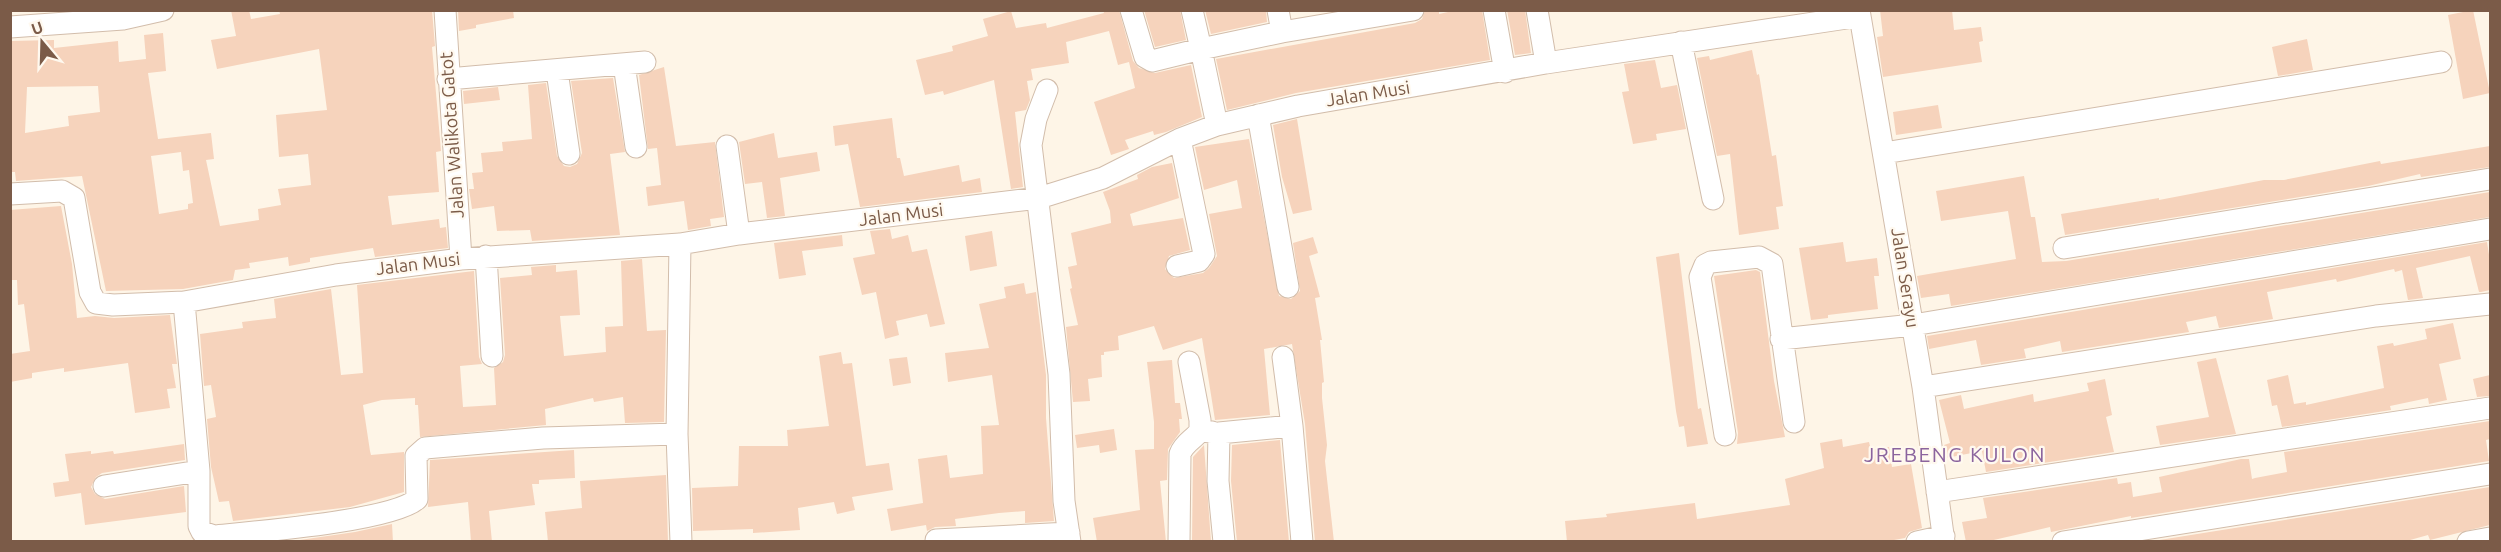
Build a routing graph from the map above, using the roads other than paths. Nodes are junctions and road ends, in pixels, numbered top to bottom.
1 (163, 10) edge
2 (445, 10) edge
3 (1131, 10) edge
4 (1192, 10) edge
5 (1278, 10) edge
6 (1413, 10) edge
7 (1494, 10) edge
8 (1537, 10) edge
9 (1859, 13) edge
10 (122, 15) edge
11 (10, 27) edge
12 (1282, 32) junction
13 (1681, 42) junction
14 (1201, 49) junction
15 (2441, 62) dead end
16 (1546, 63) junction
17 (557, 70) junction
18 (1505, 72) junction
19 (448, 79) junction
20 (1047, 90) dead end
21 (1258, 115) junction
22 (1217, 125) junction
23 (1180, 139) junction
24 (727, 146) dead end
25 (636, 147) dead end
26 (1884, 153) junction
27 (569, 154) dead end
28 (2490, 179) edge
29 (10, 194) edge
30 (1039, 198) junction
31 (1713, 199) dead end
32 (2490, 229) edge
33 (739, 234) junction
34 (680, 244) junction
35 (2064, 248) dead end
36 (486, 256) junction
37 (461, 259) junction
38 (1177, 266) dead end
39 (1288, 286) dead end
40 (184, 302) junction
41 (2490, 304) edge
42 (1913, 325) junction
43 (1781, 339) junction
44 (492, 356) dead end
45 (1283, 357) dead end
46 (1189, 362) dead end
47 (1923, 387) junction
48 (2490, 408) edge
49 (1794, 422) dead end
50 (1292, 426) junction
51 (1209, 432) junction
52 (676, 434) junction
53 (1725, 435) dead end
54 (199, 471) junction
55 (2490, 474) edge
56 (104, 486) dead end
57 (1937, 492) junction
58 (1069, 537) edge
59 (2490, 538) edge
60 (1944, 539) edge
61 (936, 540) dead end
62 (681, 542) edge
63 (1179, 542) edge
64 (1224, 542) edge
65 (1302, 542) edge
66 (1917, 542) edge
67 (2064, 542) edge
68 (2468, 542) edge

1 - 10 street
2 - 19 street, Jalan Walikota Gatot
3 - 14 street
4 - 14 street
5 - 12 street
6 - 12 street
7 - 18 street
8 - 16 street
9 - 13 street, Jalan Musi
9 - 26 street, Jalan Serayu
10 - 11 street
12 - 14 street
13 - 16 street, Jalan Musi
13 - 31 street
14 - 22 street
15 - 26 street
16 - 18 street, Jalan Musi
17 - 19 street
17 - 25 street
17 - 27 street
18 - 21 street, Jalan Musi
19 - 37 street, Jalan Walikota Gatot
20 - 30 street
21 - 22 street, Jalan Musi
21 - 39 street
22 - 23 street, Jalan Musi
23 - 30 street, Jalan Musi
23 - 38 street
24 - 33 street
26 - 42 street, Jalan Serayu
28 - 35 street
29 - 40 street, Jalan Musi
30 - 33 street, Jalan Musi
30 - 58 street
32 - 42 street
33 - 34 street, Jalan Musi
34 - 36 street, Jalan Musi
34 - 52 street
36 - 37 street, Jalan Musi
36 - 44 street
37 - 40 street, Jalan Musi
40 - 54 street
41 - 47 street
42 - 43 street
42 - 47 street, Jalan Serayu
43 - 49 street
43 - 53 street
45 - 50 street
46 - 51 street
47 - 57 street, Jalan Serayu
48 - 57 street
50 - 51 street
50 - 65 street
51 - 63 street
51 - 64 street
52 - 54 street
52 - 62 street
54 - 56 street
55 - 67 street
57 - 60 street, Jalan Serayu
58 - 61 street
59 - 68 street
60 - 66 street

